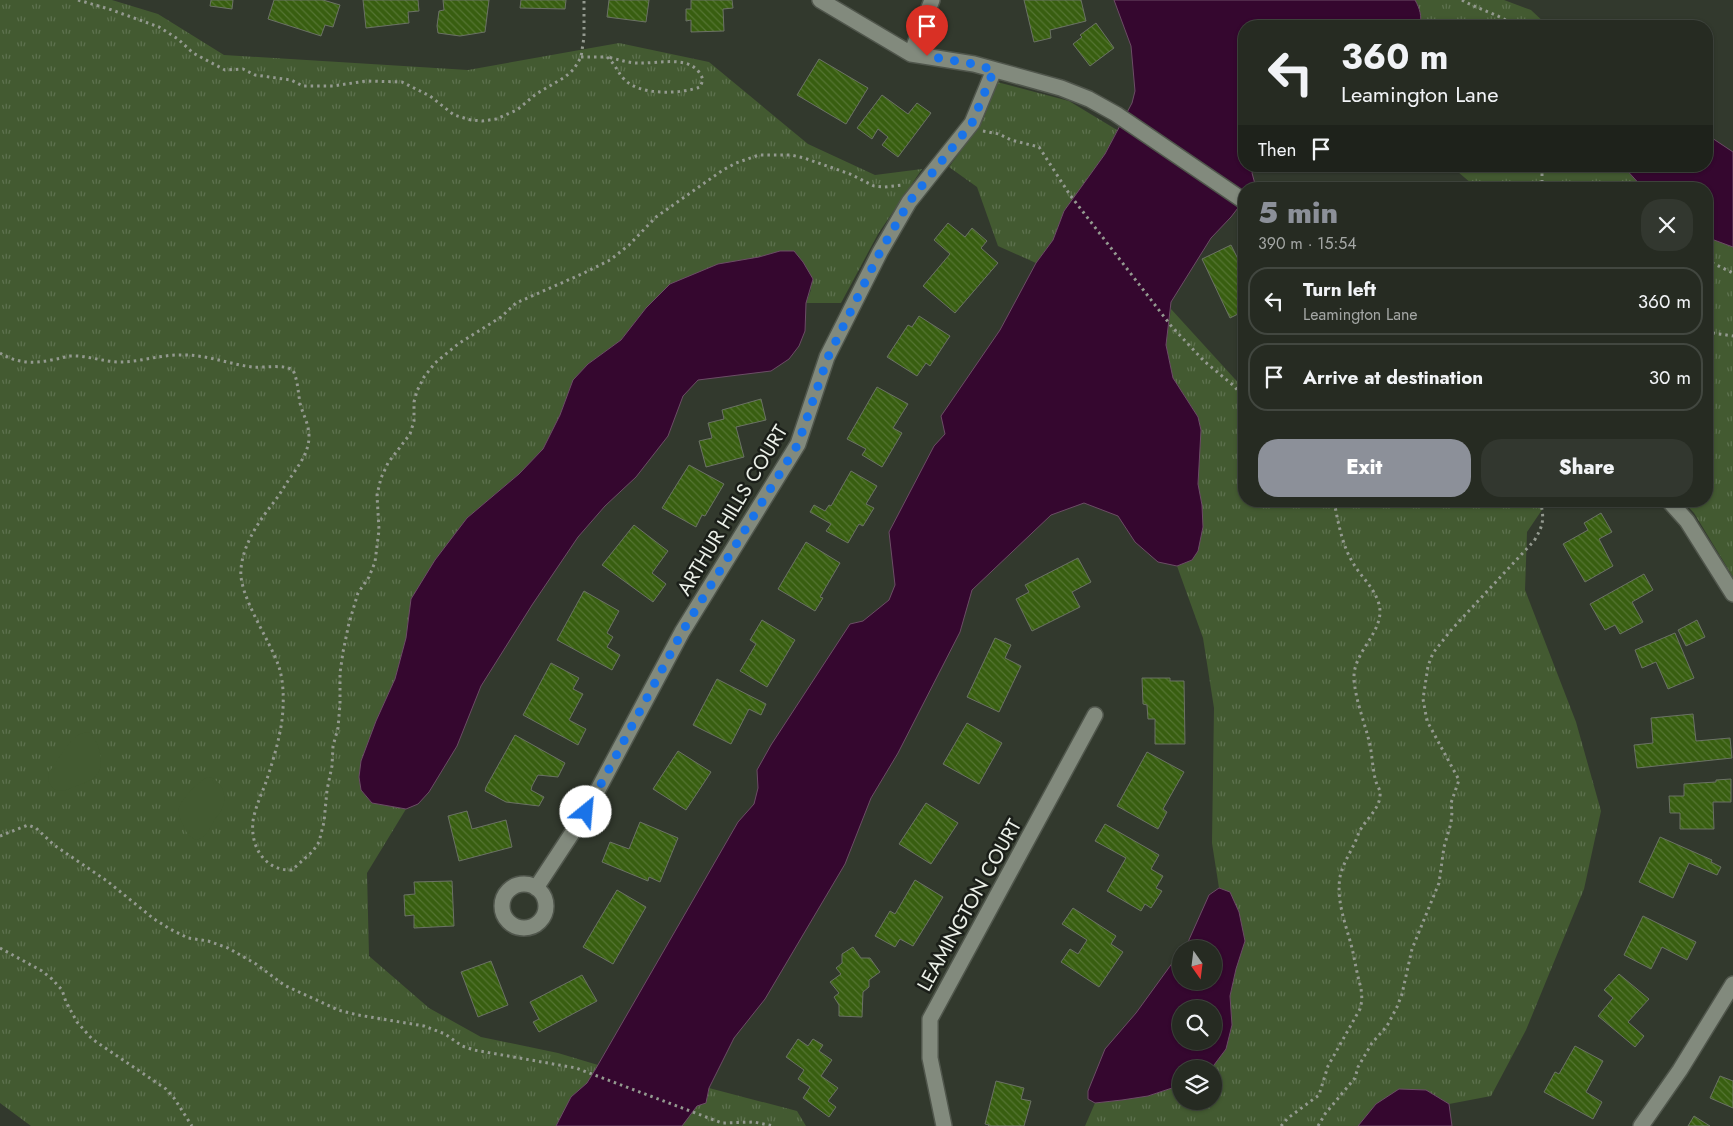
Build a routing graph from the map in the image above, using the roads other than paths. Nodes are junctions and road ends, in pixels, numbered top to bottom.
1 (820, 0) edge
2 (932, 0) edge
3 (911, 54) junction
4 (994, 70) junction
5 (1238, 196) edge
6 (1674, 507) edge
7 (1733, 594) edge
8 (1095, 715) dead end
9 (536, 888) dead end
10 (1733, 984) edge
11 (944, 1126) edge
12 (1641, 1126) edge

1 - 3 street
2 - 3 street
3 - 4 street
4 - 5 street
4 - 9 street, ARTHUR HILLS COURT
6 - 7 street
8 - 11 street, LEAMINGTON COURT
10 - 12 street

